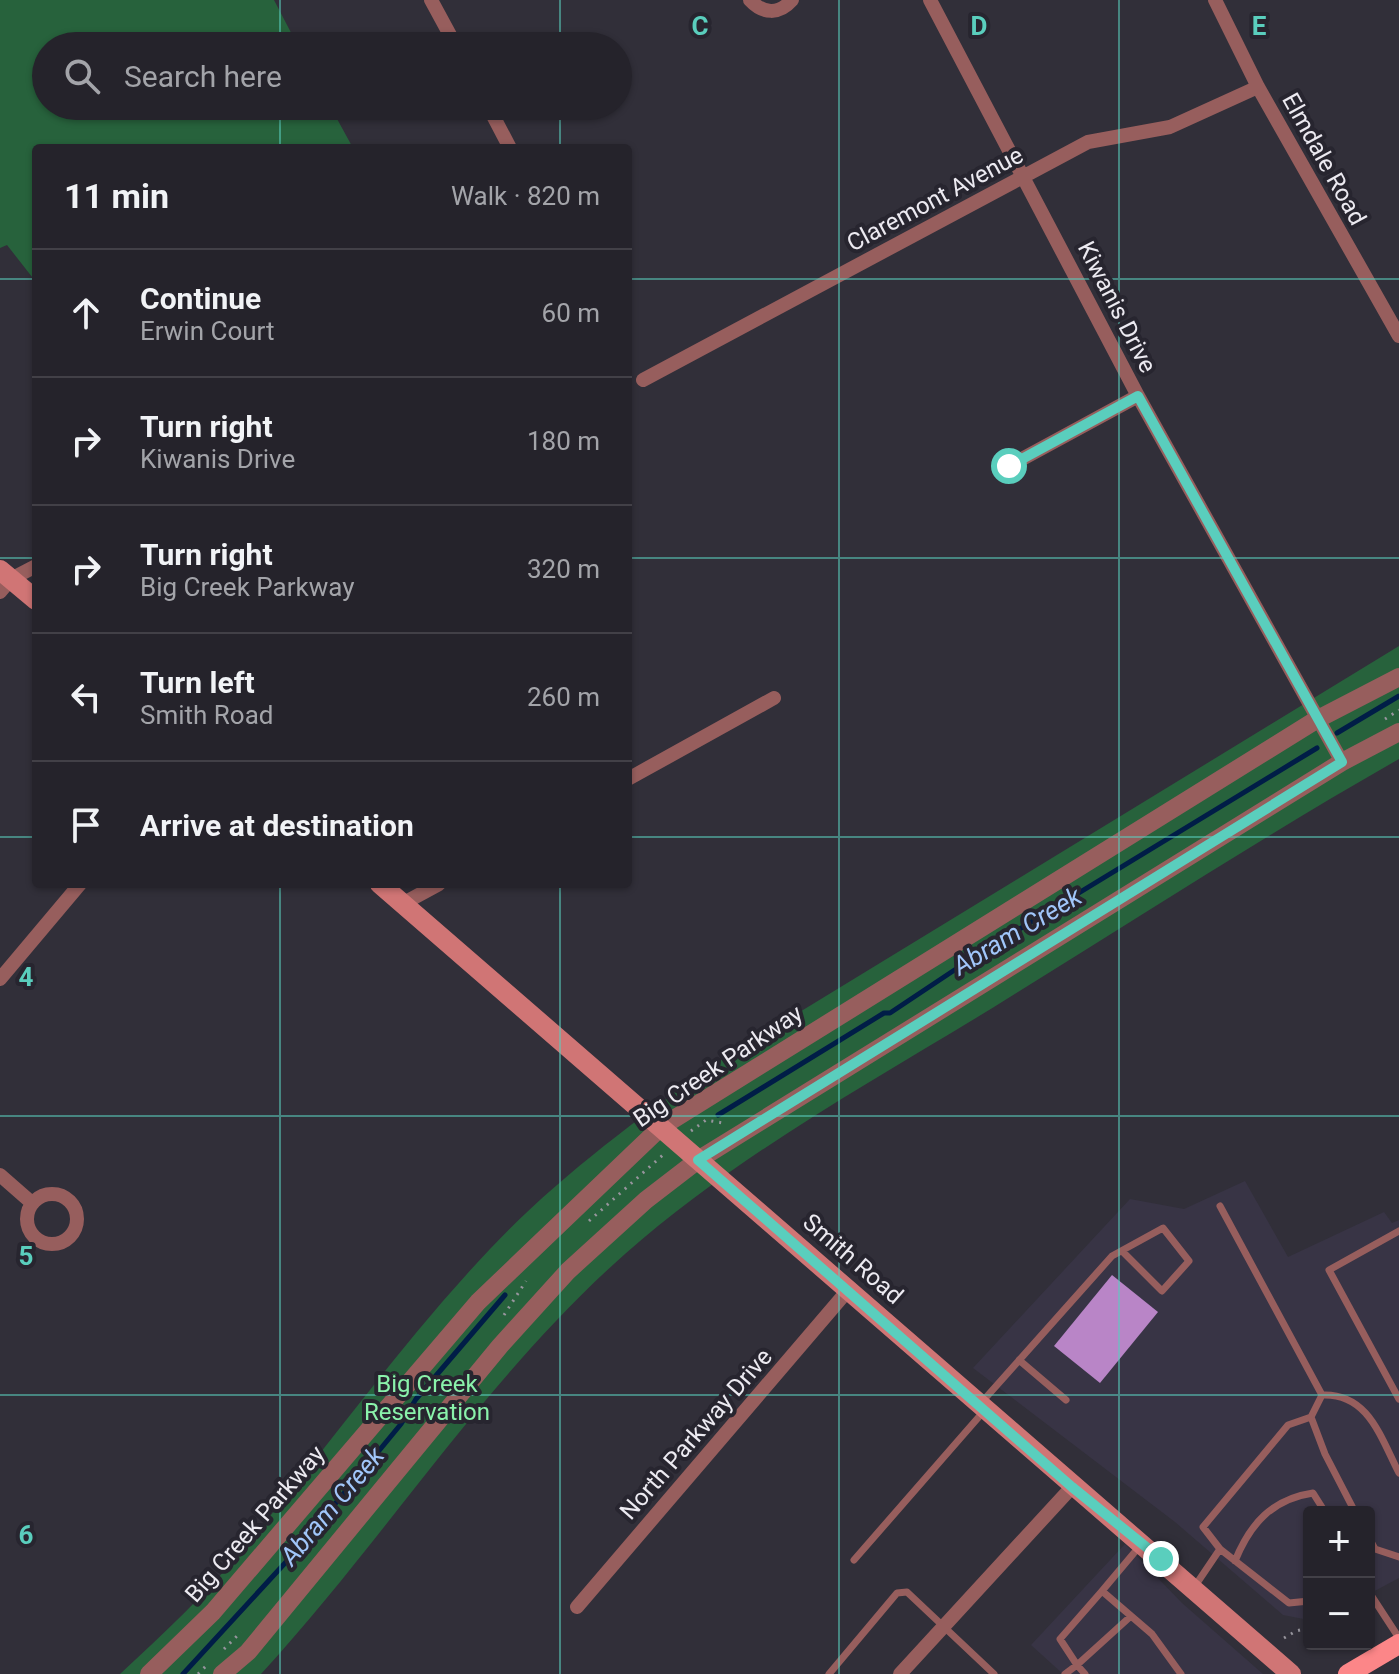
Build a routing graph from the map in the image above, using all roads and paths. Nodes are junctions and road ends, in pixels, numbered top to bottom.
1 (431, 0) edge
2 (750, 0) edge
3 (792, 0) edge
4 (930, 0) edge
5 (1215, 0) edge
6 (448, 32) edge
7 (1258, 87) junction
8 (495, 120) edge
9 (508, 144) edge
10 (1025, 176) junction
11 (1399, 336) edge
12 (643, 380) dead end
13 (1138, 396) junction
14 (1009, 466) dead end
15 (32, 568) edge
16 (4, 581) edge
17 (32, 598) edge
18 (1399, 677) edge
19 (774, 698) dead end
20 (1316, 720) junction
21 (1399, 732) edge
22 (1342, 762) junction
23 (632, 777) edge
24 (77, 888) edge
25 (385, 888) edge
26 (432, 888) edge
27 (404, 903) junction
28 (0, 979) edge
29 (661, 1127) junction
30 (698, 1160) junction
31 (0, 1175) edge
32 (32, 1203) dead end
33 (1220, 1206) dead end
34 (1399, 1231) edge
35 (1122, 1251) junction
36 (849, 1289) junction
37 (1019, 1360) junction
38 (1322, 1395) junction
39 (1399, 1399) edge
40 (1066, 1400) dead end
41 (982, 1407) junction
42 (1311, 1417) junction
43 (1399, 1473) edge
44 (1072, 1487) junction
45 (1321, 1506) edge
46 (1352, 1506) edge
47 (1143, 1543) junction
48 (1220, 1549) junction
49 (1375, 1549) edge
50 (1399, 1557) edge
51 (854, 1560) dead end
52 (1235, 1561) junction
53 (1194, 1588) junction
54 (1102, 1591) junction
55 (1303, 1602) edge
56 (1375, 1602) edge
57 (577, 1607) dead end
58 (1131, 1616) junction
59 (943, 1627) junction
60 (1303, 1630) edge
61 (1284, 1638) dead end
62 (1399, 1641) edge
63 (1077, 1665) junction
64 (149, 1674) edge
65 (222, 1674) edge
66 (829, 1674) edge
67 (900, 1674) edge
68 (994, 1674) edge
69 (1065, 1674) edge
70 (1085, 1674) edge
71 (1181, 1674) edge
72 (1291, 1674) edge
73 (1348, 1674) edge

1 - 6 street
2 - 3 street
4 - 10 street, Kiwanis Drive
5 - 7 street, Elmdale Road
7 - 10 street, Claremont Avenue
7 - 11 street, Elmdale Road
8 - 9 street
10 - 12 street, Claremont Avenue
10 - 13 street, Kiwanis Drive
13 - 14 street
13 - 20 street, Kiwanis Drive
15 - 16 street
16 - 17 main road
18 - 20 street, Big Creek Parkway
19 - 23 street
20 - 22 street, Kiwanis Drive
20 - 29 street, Big Creek Parkway
21 - 22 street
22 - 30 street
24 - 28 street
25 - 27 main road, Smith Road
26 - 27 street
27 - 29 main road, Smith Road
29 - 30 main road, Smith Road
29 - 64 street, Big Creek Parkway
30 - 36 main road, Smith Road
30 - 65 street
31 - 32 street
33 - 38 lane
34 - 39 lane
35 - 35 lane
35 - 37 lane
36 - 41 main road, Smith Road
36 - 57 street, North Parkway Drive
37 - 40 lane
37 - 41 lane
38 - 42 lane
38 - 43 lane
41 - 44 main road, Smith Road
41 - 51 lane
42 - 46 lane
42 - 48 lane
44 - 47 main road, Smith Road
44 - 59 street
45 - 52 lane
47 - 53 main road, Smith Road
47 - 54 lane
48 - 52 lane
48 - 53 lane
49 - 50 lane
52 - 55 lane
53 - 72 main road, Smith Road
54 - 58 lane
54 - 63 lane
56 - 62 lane
58 - 63 lane
58 - 71 lane
59 - 66 lane
59 - 67 street
59 - 68 lane
60 - 61 path
62 - 73 main road
63 - 69 lane
63 - 70 lane

